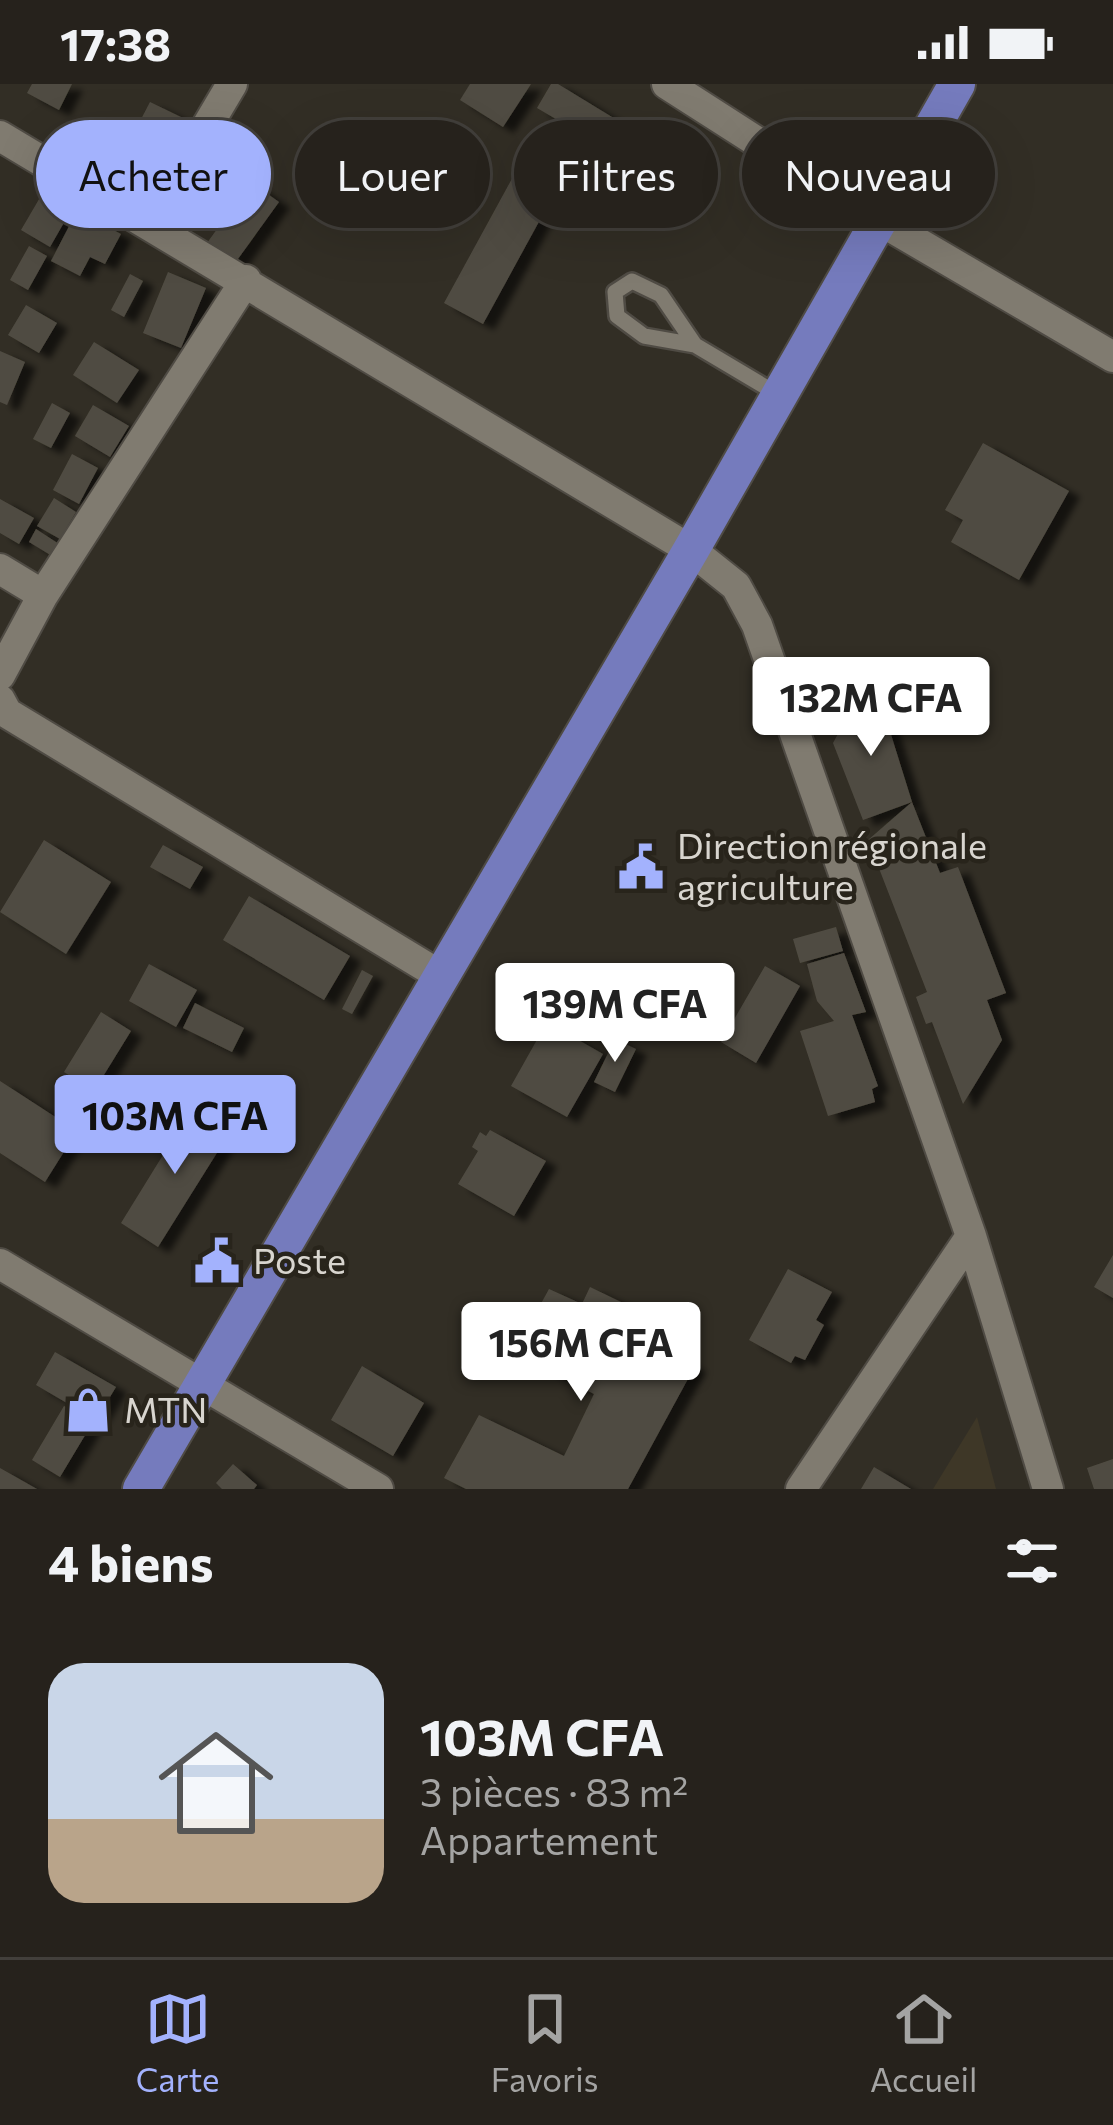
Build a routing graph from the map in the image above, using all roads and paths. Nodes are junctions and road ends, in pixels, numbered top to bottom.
1 (232, 84) edge
2 (667, 84) edge
3 (957, 84) edge
4 (211, 120) edge
5 (936, 120) edge
6 (742, 132) edge
7 (0, 136) edge
8 (36, 157) edge
9 (156, 228) edge
10 (874, 228) edge
11 (893, 228) edge
12 (246, 280) junction
13 (695, 345) junction
14 (1113, 357) edge
15 (779, 395) junction
16 (691, 550) junction
17 (0, 569) edge
18 (43, 595) junction
19 (0, 674) edge
20 (0, 700) edge
21 (441, 976) junction
22 (971, 1236) junction
23 (0, 1264) edge
24 (200, 1385) junction
25 (141, 1489) edge
26 (378, 1489) edge
27 (801, 1489) edge
28 (1048, 1489) edge

1 - 4 street
2 - 6 street
3 - 5 main road
7 - 8 street
9 - 12 street
10 - 15 main road
11 - 14 street
12 - 16 street
12 - 18 street
13 - 13 lane
13 - 15 lane
15 - 16 main road
16 - 21 main road
16 - 22 street
17 - 18 street
18 - 19 street
20 - 21 street
21 - 24 main road
22 - 27 street
22 - 28 street
23 - 24 street
24 - 25 main road
24 - 26 street

